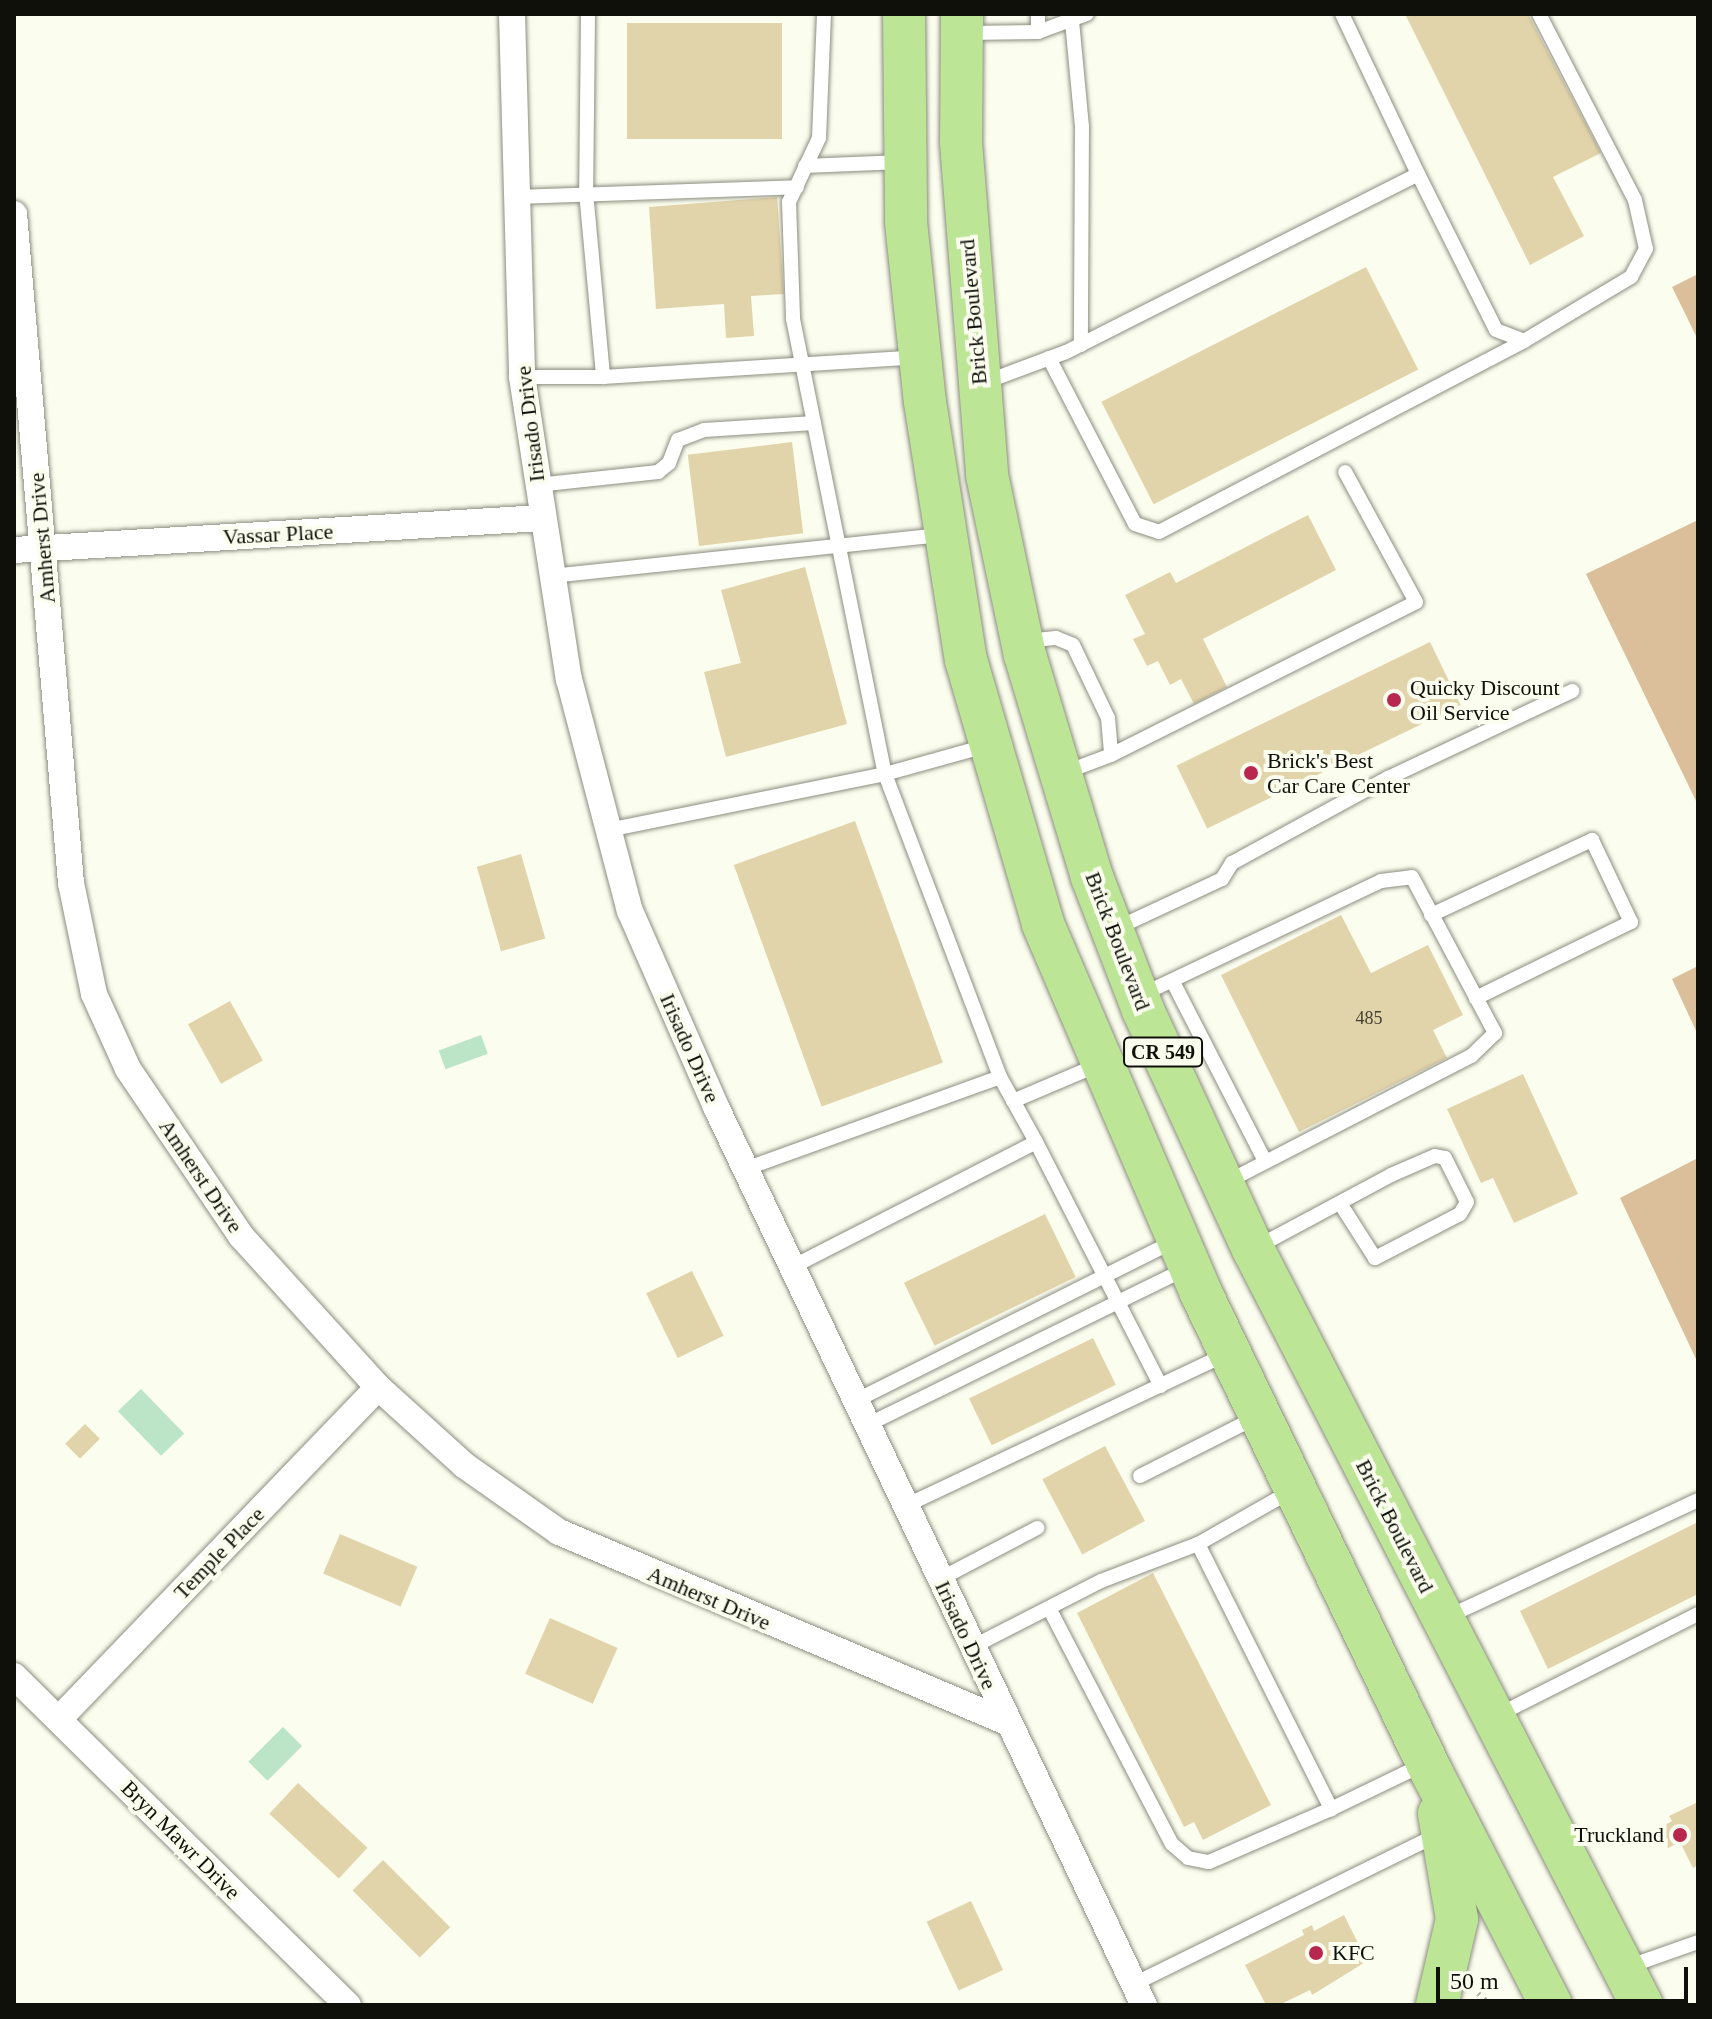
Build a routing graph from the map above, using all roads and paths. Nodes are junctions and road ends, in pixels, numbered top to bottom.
1 (512, 14) edge
2 (588, 14) edge
3 (824, 14) edge
4 (904, 14) edge
5 (1038, 14) edge
6 (1087, 14) edge
7 (1342, 14) edge
8 (1539, 14) edge
9 (1072, 21) junction
10 (962, 23) edge
11 (1038, 32) junction
12 (906, 162) junction
13 (805, 166) junction
14 (1418, 174) junction
15 (797, 187) junction
16 (586, 192) junction
17 (516, 197) junction
18 (14, 214) edge
19 (1524, 341) junction
20 (1081, 345) junction
21 (920, 357) junction
22 (1049, 358) junction
23 (801, 361) junction
24 (522, 377) junction
25 (603, 377) junction
26 (978, 385) junction
27 (814, 423) junction
28 (1345, 472) dead end
29 (537, 485) junction
30 (541, 518) junction
31 (946, 535) junction
32 (838, 545) junction
33 (44, 548) junction
34 (14, 550) edge
35 (551, 576) junction
36 (1022, 641) junction
37 (1572, 691) dead end
38 (988, 745) junction
39 (1111, 755) junction
40 (885, 774) junction
41 (1058, 775) junction
42 (608, 830) junction
43 (1431, 915) junction
44 (1113, 930) junction
45 (1156, 990) junction
46 (1476, 998) junction
47 (1099, 1065) junction
48 (1000, 1077) junction
49 (1013, 1101) junction
50 (1036, 1142) junction
51 (1265, 1161) junction
52 (745, 1169) junction
53 (1224, 1185) junction
54 (1340, 1203) junction
55 (1253, 1249) junction
56 (1183, 1253) junction
57 (792, 1267) junction
58 (1104, 1276) junction
59 (1118, 1302) junction
60 (1230, 1353) junction
61 (1161, 1386) junction
62 (378, 1387) junction
63 (861, 1413) junction
64 (1261, 1415) junction
65 (1140, 1476) dead end
66 (1297, 1487) junction
67 (1698, 1500) edge
68 (905, 1506) junction
69 (1037, 1528) dead end
70 (1198, 1544) junction
71 (940, 1579) junction
72 (1049, 1608) junction
73 (1698, 1614) edge
74 (1443, 1619) junction
75 (972, 1647) junction
76 (14, 1676) edge
77 (1494, 1717) junction
78 (59, 1719) junction
79 (1009, 1723) junction
80 (1430, 1768) junction
81 (1331, 1809) junction
82 (1442, 1832) junction
83 (1698, 1942) edge
84 (1623, 1968) junction
85 (1139, 1994) edge
86 (1499, 1997) dead end
87 (1490, 2001) dead end
88 (348, 2005) edge
89 (1437, 2005) edge
90 (1551, 2005) edge
91 (1642, 2005) edge

1 - 17 street, Irisado Drive
2 - 16 lane
3 - 13 lane
4 - 12 main road, CR 549
5 - 11 lane
6 - 9 lane
7 - 14 lane
8 - 19 lane
9 - 11 lane
9 - 20 lane
10 - 11 lane
10 - 26 main road, Brick Boulevard / CR 549
12 - 13 lane
12 - 21 main road, CR 549
13 - 15 lane
14 - 19 lane
14 - 20 lane
15 - 16 lane
15 - 23 lane
16 - 17 lane
16 - 25 lane
17 - 24 street, Irisado Drive
18 - 33 street, Amherst Drive
19 - 22 lane
20 - 22 lane
21 - 23 lane
21 - 31 main road, CR 549
22 - 26 lane
23 - 25 lane
23 - 27 lane
24 - 25 lane
24 - 29 street, Irisado Drive
26 - 36 main road, Brick Boulevard / CR 549
27 - 29 lane
27 - 32 lane
28 - 39 lane
29 - 30 street, Irisado Drive
30 - 33 street, Vassar Place
30 - 35 street, Irisado Drive
31 - 32 lane
31 - 38 main road, CR 549
32 - 35 lane
32 - 40 lane
33 - 34 street, Vassar Place
33 - 62 street, Amherst Drive
35 - 42 street, Irisado Drive
36 - 39 lane
36 - 41 main road, Brick Boulevard / CR 549
37 - 44 lane
38 - 40 lane
38 - 47 main road, CR 549
39 - 41 lane
40 - 42 lane
40 - 48 lane
41 - 44 main road, Brick Boulevard / CR 549
42 - 52 street, Irisado Drive
43 - 45 lane
43 - 46 lane
43 - 46 lane
44 - 45 main road, Brick Boulevard / CR 549
45 - 51 lane
45 - 53 main road, Brick Boulevard / CR 549
46 - 51 lane
47 - 49 lane
47 - 56 main road, CR 549
48 - 49 lane
48 - 52 lane
49 - 50 lane
50 - 57 lane
50 - 58 lane
51 - 53 lane
52 - 57 street, Irisado Drive
53 - 55 main road, Brick Boulevard / CR 549
54 - 54 lane
54 - 55 lane
55 - 74 main road, Brick Boulevard / CR 549
56 - 58 lane
56 - 59 lane
56 - 60 main road, CR 549
57 - 63 street, Irisado Drive
58 - 59 lane
58 - 63 lane
59 - 61 lane
59 - 63 lane
60 - 61 lane
60 - 64 main road, CR 549
61 - 68 lane
62 - 78 street, Temple Place
62 - 79 street, Amherst Drive
63 - 68 street, Irisado Drive
64 - 65 lane
64 - 66 main road, CR 549
66 - 70 lane
66 - 80 main road, CR 549
67 - 74 lane
68 - 71 street, Irisado Drive
69 - 71 lane
70 - 72 lane
70 - 81 lane
71 - 75 street, Irisado Drive
72 - 75 lane
72 - 81 lane
73 - 77 lane
74 - 77 main road, Brick Boulevard / CR 549
75 - 79 street, Irisado Drive
76 - 78 street, Bryn Mawr Drive
77 - 84 main road, Brick Boulevard / CR 549
78 - 88 street, Bryn Mawr Drive
79 - 85 street, Irisado Drive
80 - 81 lane
80 - 82 main road
80 - 90 main road, CR 549
82 - 85 lane
82 - 89 main road
83 - 84 lane
84 - 91 main road, Brick Boulevard / CR 549
86 - 87 path

